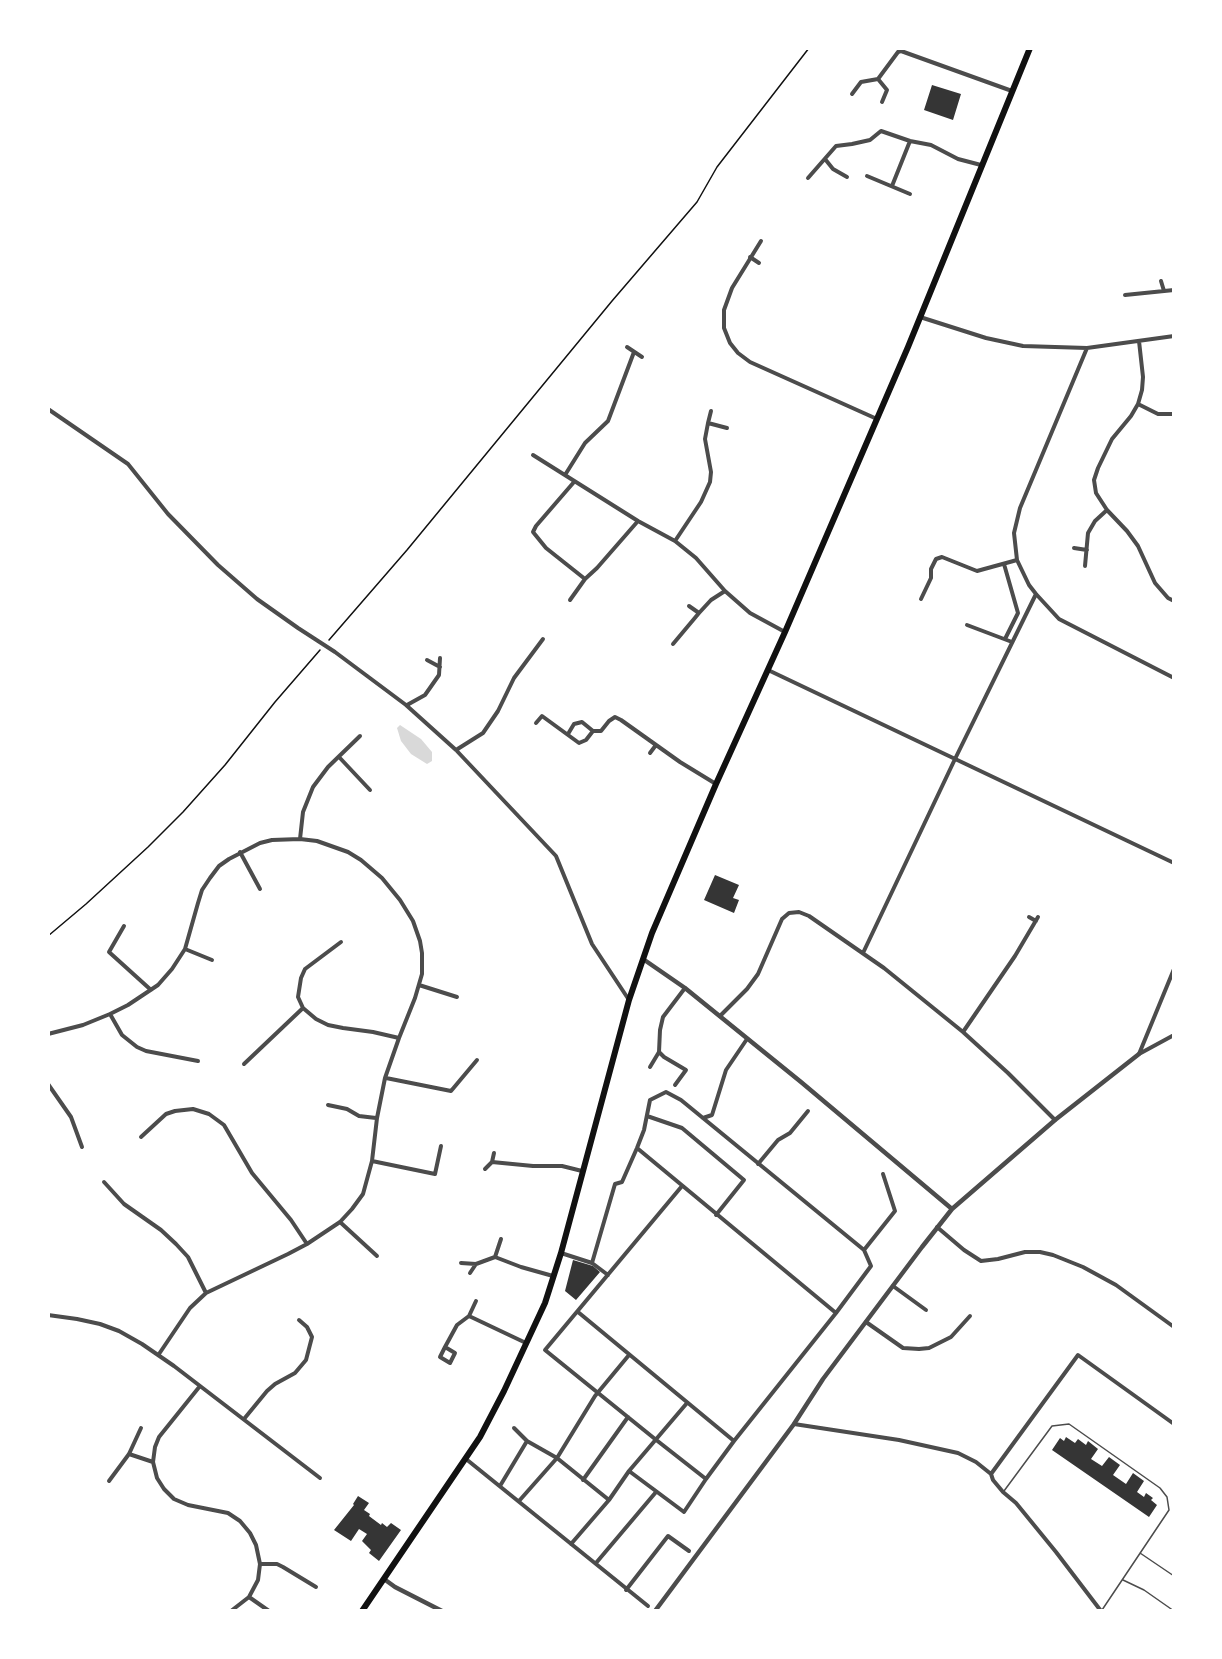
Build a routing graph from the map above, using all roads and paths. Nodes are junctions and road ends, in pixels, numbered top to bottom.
1 (809, 48) edge
2 (1030, 48) edge
3 (879, 79) junction
4 (1012, 91) junction
5 (852, 94) dead end
6 (882, 102) dead end
7 (910, 141) junction
8 (825, 159) junction
9 (981, 165) junction
10 (867, 176) dead end
11 (848, 177) dead end
12 (808, 178) dead end
13 (892, 186) junction
14 (910, 194) dead end
15 (761, 241) dead end
16 (750, 257) junction
17 (759, 263) dead end
18 (1161, 281) dead end
19 (1174, 290) edge
20 (1164, 291) junction
21 (1125, 295) dead end
22 (920, 317) junction
23 (1174, 336) edge
24 (1139, 341) junction
25 (627, 347) dead end
26 (1088, 348) junction
27 (634, 352) junction
28 (642, 357) dead end
29 (1138, 404) junction
30 (48, 408) edge
31 (711, 411) dead end
32 (1174, 414) edge
33 (877, 418) junction
34 (708, 423) junction
35 (727, 428) dead end
36 (533, 455) dead end
37 (565, 476) junction
38 (574, 483) junction
39 (1107, 510) junction
40 (638, 521) junction
41 (675, 541) junction
42 (1074, 548) dead end
43 (1087, 550) junction
44 (1017, 560) junction
45 (1004, 564) junction
46 (1085, 566) dead end
47 (585, 579) junction
48 (725, 591) junction
49 (1036, 594) junction
50 (921, 599) dead end
51 (570, 600) dead end
52 (1174, 601) edge
53 (689, 606) dead end
54 (699, 613) junction
55 (967, 625) dead end
56 (785, 632) junction
57 (543, 639) dead end
58 (1005, 639) junction
59 (328, 641) dead end
60 (1012, 642) junction
61 (673, 644) dead end
62 (320, 649) dead end
63 (440, 658) dead end
64 (427, 660) dead end
65 (440, 667) junction
66 (768, 669) junction
67 (1174, 678) edge
68 (406, 705) junction
69 (536, 723) dead end
70 (593, 730) junction
71 (568, 734) junction
72 (360, 736) dead end
73 (656, 745) junction
74 (456, 750) junction
75 (650, 753) dead end
76 (339, 757) junction
77 (955, 759) junction
78 (716, 784) junction
79 (370, 790) dead end
80 (300, 839) junction
81 (240, 852) junction
82 (1174, 863) edge
83 (260, 889) dead end
84 (1029, 917) dead end
85 (124, 926) dead end
86 (48, 936) edge
87 (341, 942) dead end
88 (185, 949) junction
89 (863, 953) junction
90 (643, 958) junction
91 (212, 960) dead end
92 (1174, 969) edge
93 (419, 985) junction
94 (685, 988) junction
95 (151, 990) junction
96 (457, 997) dead end
97 (629, 1000) junction
98 (303, 1008) junction
99 (110, 1014) junction
100 (720, 1016) junction
101 (963, 1032) junction
102 (48, 1035) edge
103 (1174, 1035) edge
104 (399, 1038) junction
105 (747, 1039) junction
106 (659, 1052) junction
107 (1139, 1054) junction
108 (477, 1060) dead end
109 (198, 1061) dead end
110 (244, 1064) dead end
111 (650, 1067) dead end
112 (385, 1078) junction
113 (48, 1084) edge
114 (675, 1085) dead end
115 (328, 1105) dead end
116 (808, 1111) dead end
117 (647, 1116) junction
118 (376, 1118) junction
119 (702, 1118) junction
120 (1055, 1120) junction
121 (141, 1137) dead end
122 (441, 1146) dead end
123 (82, 1147) dead end
124 (637, 1148) junction
125 (494, 1153) dead end
126 (372, 1161) junction
127 (492, 1162) junction
128 (758, 1164) junction
129 (485, 1169) dead end
130 (583, 1171) junction
131 (883, 1174) dead end
132 (104, 1182) dead end
133 (682, 1186) junction
134 (952, 1209) junction
135 (716, 1215) junction
136 (340, 1222) junction
137 (937, 1227) junction
138 (501, 1239) dead end
139 (307, 1244) junction
140 (864, 1250) junction
141 (561, 1253) junction
142 (377, 1256) dead end
143 (495, 1257) junction
144 (461, 1263) dead end
145 (592, 1263) junction
146 (476, 1264) junction
147 (470, 1273) dead end
148 (608, 1276) junction
149 (554, 1277) junction
150 (893, 1286) junction
151 (206, 1293) junction
152 (476, 1301) dead end
153 (926, 1310) dead end
154 (578, 1312) junction
155 (836, 1313) junction
156 (48, 1315) edge
157 (469, 1316) junction
158 (970, 1316) dead end
159 (299, 1320) dead end
160 (866, 1322) junction
161 (1174, 1327) edge
162 (527, 1343) junction
163 (445, 1347) dead end
164 (159, 1354) junction
165 (629, 1354) junction
166 (200, 1386) junction
167 (598, 1393) junction
168 (687, 1403) junction
169 (628, 1417) junction
170 (244, 1419) junction
171 (794, 1424) junction
172 (1174, 1424) edge
173 (141, 1428) dead end
174 (514, 1428) dead end
175 (655, 1439) junction
176 (527, 1441) junction
177 (734, 1441) junction
178 (129, 1454) junction
179 (557, 1458) junction
180 (466, 1459) junction
181 (153, 1461) junction
182 (629, 1471) junction
183 (991, 1474) junction
184 (320, 1478) dead end
185 (706, 1479) junction
186 (583, 1480) junction
187 (110, 1481) dead end
188 (500, 1486) junction
189 (656, 1492) junction
190 (1003, 1492) junction
191 (609, 1500) junction
192 (519, 1501) junction
193 (571, 1544) junction
194 (689, 1551) dead end
195 (1140, 1553) junction
196 (596, 1563) junction
197 (260, 1564) junction
198 (1174, 1576) edge
199 (384, 1579) junction
200 (1122, 1579) junction
201 (316, 1587) dead end
202 (626, 1590) junction
203 (249, 1597) junction
204 (648, 1606) dead end
205 (231, 1611) edge
206 (269, 1611) edge
207 (362, 1611) edge
208 (442, 1611) edge
209 (655, 1611) edge
210 (1101, 1611) edge
211 (1174, 1611) edge

1 - 59 path
2 - 4 main road
3 - 4 street
3 - 5 street
3 - 6 street
4 - 9 main road
7 - 8 street
7 - 9 street
7 - 13 street
8 - 11 street
8 - 12 street
9 - 22 main road
10 - 13 street
13 - 14 street
15 - 16 street
16 - 17 street
16 - 33 street
18 - 20 street
19 - 20 street
20 - 21 street
22 - 26 street
22 - 33 main road
23 - 24 street
24 - 26 street
24 - 29 street
25 - 27 street
26 - 44 street
27 - 28 street
27 - 37 street
29 - 32 street
29 - 39 street
30 - 68 street
31 - 34 street
33 - 56 main road
34 - 35 street
34 - 41 street
36 - 37 street
37 - 38 street
38 - 40 street
38 - 47 street
39 - 43 street
39 - 52 street
40 - 41 street
40 - 47 street
41 - 48 street
42 - 43 street
43 - 46 street
44 - 45 street
44 - 49 street
45 - 50 street
45 - 58 street
47 - 51 street
48 - 54 street
48 - 56 street
49 - 60 street
49 - 67 street
53 - 54 street
54 - 61 street
55 - 58 street
56 - 66 main road
57 - 74 street
58 - 60 street
60 - 77 street
62 - 86 path
63 - 65 street
64 - 65 street
65 - 68 street
66 - 77 street
66 - 78 main road
68 - 74 street
69 - 71 street
70 - 71 street
70 - 71 street
70 - 73 street
72 - 76 street
73 - 75 street
73 - 78 street
74 - 97 street
76 - 79 street
76 - 80 street
77 - 82 street
77 - 89 street
78 - 90 main road
80 - 81 street
80 - 93 street
81 - 83 street
81 - 88 street
84 - 101 street
85 - 95 street
87 - 98 street
88 - 91 street
88 - 95 street
89 - 100 street
89 - 101 street
90 - 94 street
90 - 97 main road
92 - 107 street
93 - 96 street
93 - 104 street
94 - 100 street
94 - 106 street
95 - 99 street
97 - 130 main road
98 - 104 street
98 - 110 street
99 - 102 street
99 - 109 street
100 - 105 street
101 - 120 street
103 - 107 street
104 - 112 street
105 - 119 street
105 - 134 street
106 - 111 street
106 - 114 street
107 - 120 street
108 - 112 street
112 - 118 street
113 - 123 street
115 - 118 street
116 - 128 street
117 - 119 street
117 - 124 street
117 - 135 street
118 - 126 street
119 - 128 street
120 - 134 street
121 - 139 street
122 - 126 street
124 - 133 street
124 - 145 street
125 - 127 street
126 - 136 street
127 - 129 street
127 - 130 street
128 - 140 street
130 - 141 main road
131 - 140 street
132 - 151 street
133 - 135 street
133 - 148 street
134 - 137 street
135 - 155 street
136 - 139 street
136 - 142 street
137 - 150 street
137 - 161 street
138 - 143 street
139 - 151 street
140 - 155 street
141 - 145 street
141 - 149 main road
143 - 146 street
143 - 149 street
144 - 146 street
145 - 148 street
146 - 147 street
148 - 154 street
149 - 162 main road
150 - 153 street
150 - 160 street
151 - 164 street
152 - 157 street
154 - 165 street
154 - 167 street
155 - 177 street
156 - 164 street
157 - 162 street
157 - 163 street
158 - 160 street
159 - 170 street
160 - 171 street
162 - 180 main road
164 - 166 street
165 - 167 street
165 - 168 street
166 - 170 street
166 - 181 street
167 - 169 street
167 - 179 street
168 - 175 street
168 - 177 street
169 - 175 street
169 - 186 street
170 - 184 street
171 - 183 street
171 - 209 street
172 - 183 street
173 - 178 street
174 - 176 street
175 - 182 street
175 - 185 street
176 - 179 street
176 - 188 street
177 - 185 street
178 - 181 street
178 - 187 street
179 - 186 street
179 - 192 street
180 - 188 street
180 - 199 main road
181 - 197 street
182 - 189 street
182 - 191 street
183 - 190 street
185 - 189 street
186 - 191 street
188 - 192 street
189 - 196 street
190 - 195 lane
190 - 210 street
191 - 193 street
192 - 193 street
193 - 196 street
194 - 202 street
195 - 198 lane
195 - 200 lane
196 - 202 street
197 - 201 street
197 - 203 street
199 - 207 main road
199 - 208 street
200 - 210 lane
200 - 211 lane
202 - 204 street
203 - 205 street
203 - 206 street

